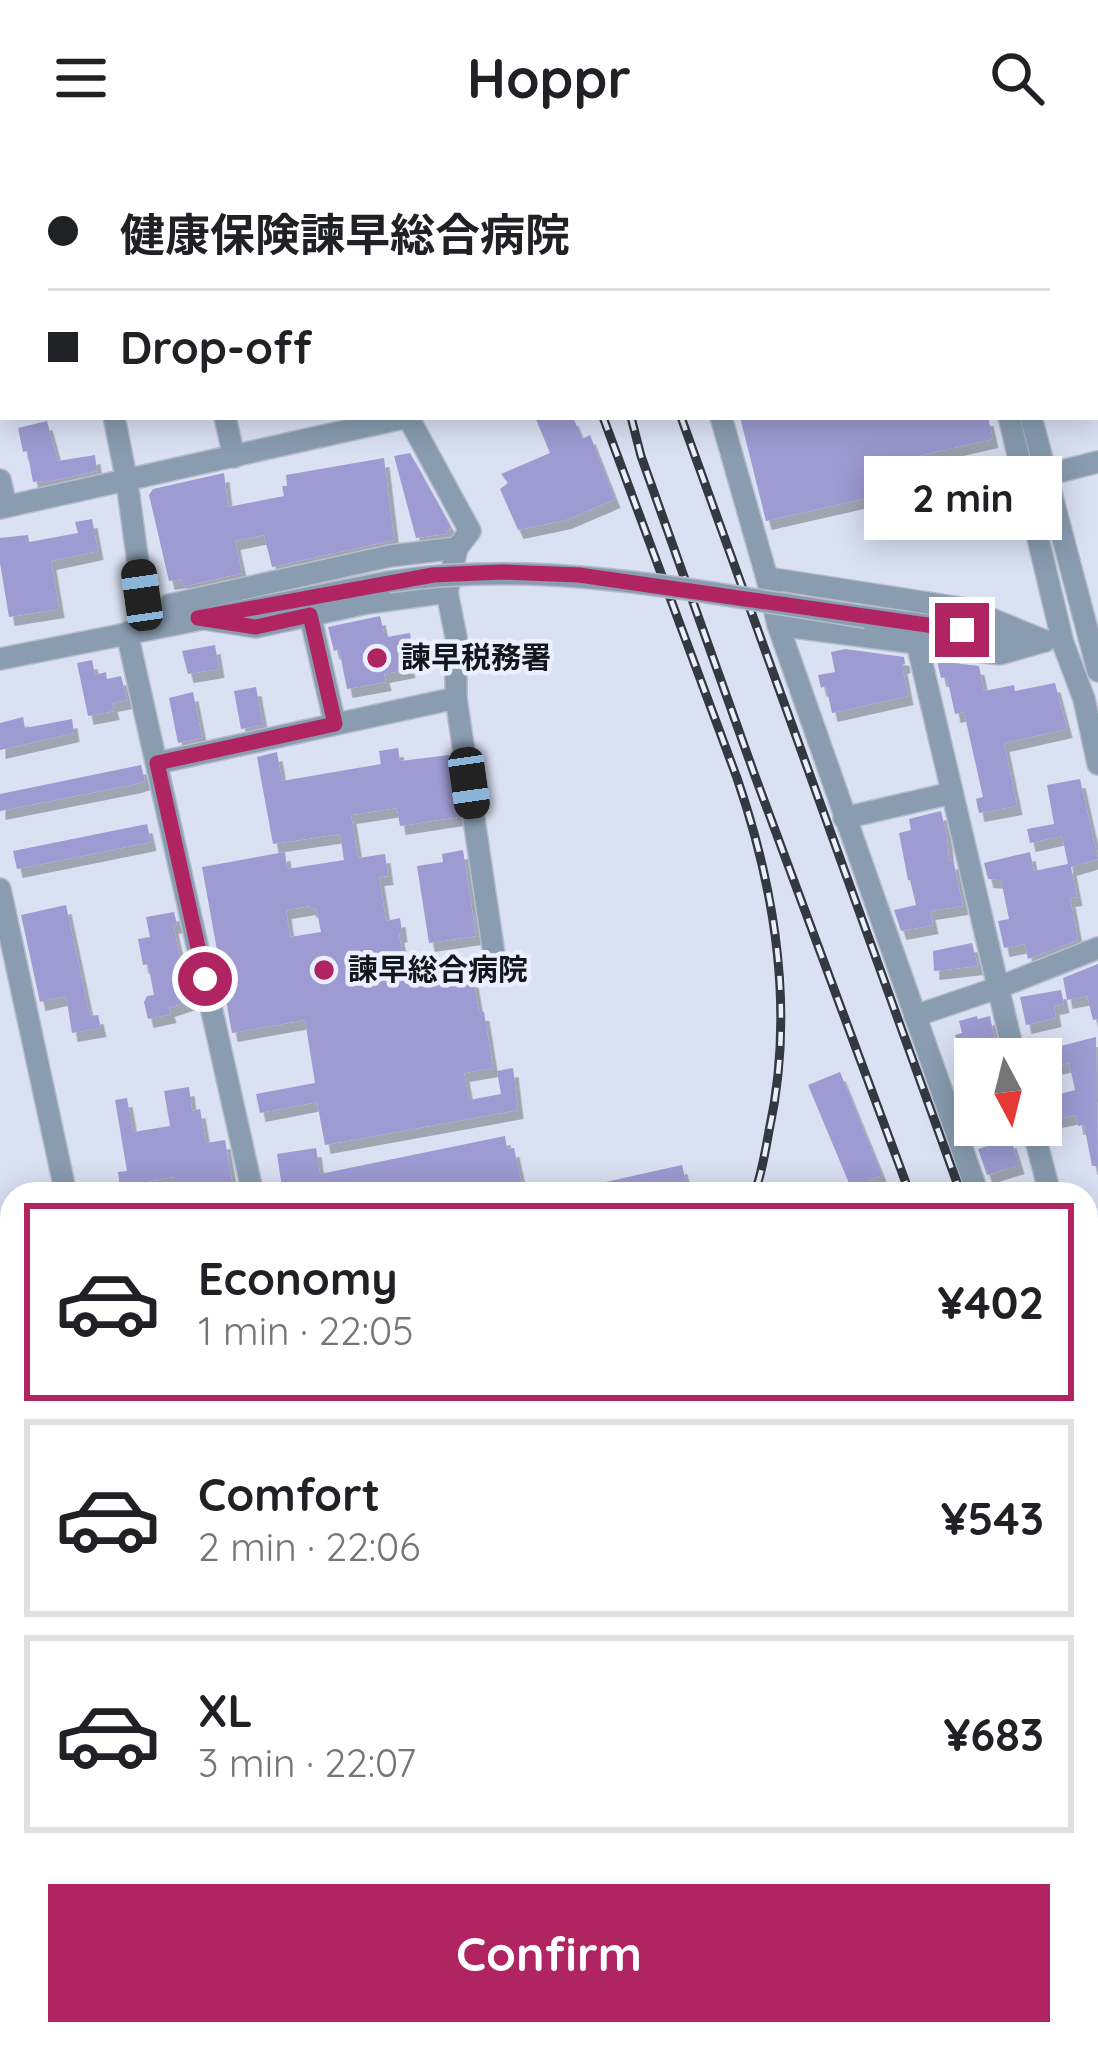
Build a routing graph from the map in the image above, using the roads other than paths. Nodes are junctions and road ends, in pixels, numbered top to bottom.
1 (115, 420) edge
2 (226, 420) edge
3 (395, 420) edge
4 (410, 420) edge
5 (722, 420) edge
6 (1010, 420) edge
7 (1032, 420) edge
8 (234, 457) junction
9 (1098, 462) edge
10 (1046, 475) junction
11 (0, 480) edge
12 (127, 482) junction
13 (3, 507) edge
14 (458, 548) junction
15 (767, 578) junction
16 (447, 592) junction
17 (310, 615) junction
18 (198, 618) junction
19 (778, 626) junction
20 (137, 630) junction
21 (1054, 642) junction
22 (917, 643) junction
23 (1096, 657) edge
24 (0, 659) edge
25 (456, 698) junction
26 (335, 724) junction
27 (157, 763) junction
28 (1098, 764) edge
29 (952, 793) junction
30 (844, 818) junction
31 (0, 889) edge
32 (1098, 948) edge
33 (494, 954) dead end
34 (997, 988) junction
35 (915, 1016) junction
36 (1010, 1038) edge
37 (1037, 1146) edge
38 (63, 1182) edge
39 (250, 1182) edge
40 (974, 1182) edge
41 (1047, 1182) edge

1 - 12 street
2 - 8 street
3 - 8 street
4 - 14 street
5 - 15 street
6 - 21 street
7 - 10 street
8 - 12 street
9 - 10 street
10 - 23 street
11 - 13 street
12 - 13 street
12 - 20 street
14 - 16 street
14 - 20 street
15 - 19 street
15 - 21 street
16 - 17 street
16 - 25 street
17 - 18 street
17 - 26 street
18 - 20 street
18 - 21 street, bridge
19 - 22 street
19 - 30 street
20 - 24 street
20 - 27 street
21 - 22 street
21 - 23 street
21 - 28 street
22 - 29 street
25 - 26 street
25 - 33 street
26 - 27 street
27 - 39 street
29 - 30 street
29 - 34 street
30 - 35 street
31 - 38 street
32 - 34 street
34 - 35 street
34 - 36 street
35 - 40 street
37 - 41 street

